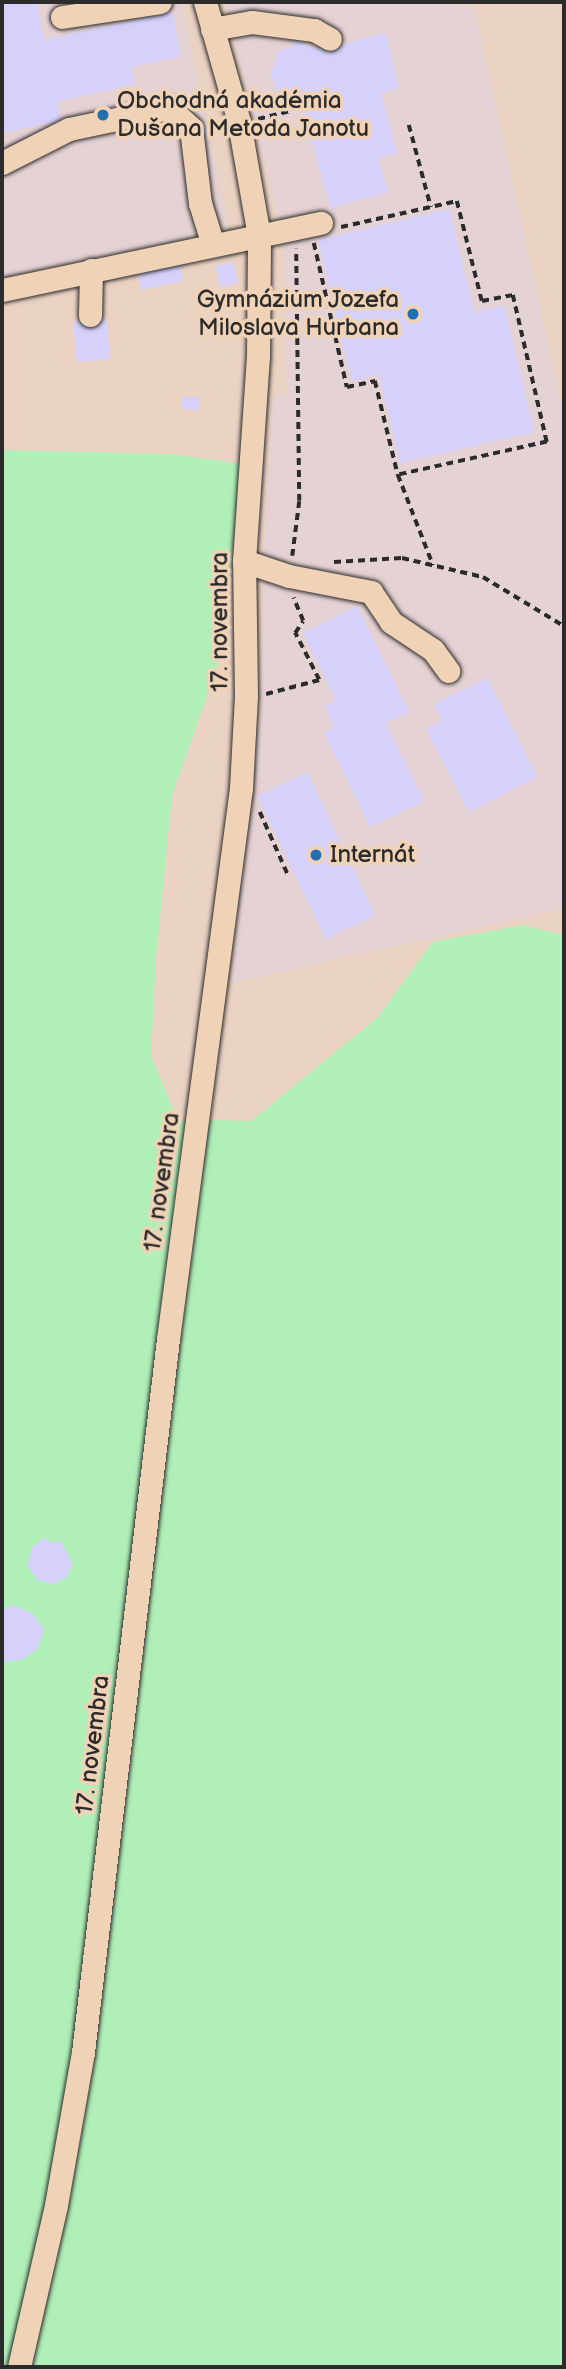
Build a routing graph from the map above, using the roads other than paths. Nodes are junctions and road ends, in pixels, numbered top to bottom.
1 (160, 2) edge
2 (205, 2) edge
3 (62, 17) dead end
4 (212, 29) junction
5 (330, 39) dead end
6 (2, 163) edge
7 (309, 226) road end
8 (260, 236) junction
9 (213, 244) junction
10 (91, 270) junction
11 (2, 290) edge
12 (90, 315) dead end
13 (244, 561) junction
14 (448, 671) dead end
15 (19, 2367) edge

1 - 3 street
2 - 4 street, 17. novembra
4 - 5 street
4 - 8 street, 17. novembra
6 - 9 street
7 - 8 street
8 - 9 street
8 - 13 street, 17. novembra
9 - 10 street
10 - 11 street
10 - 12 street
13 - 14 street
13 - 15 street, 17. novembra

